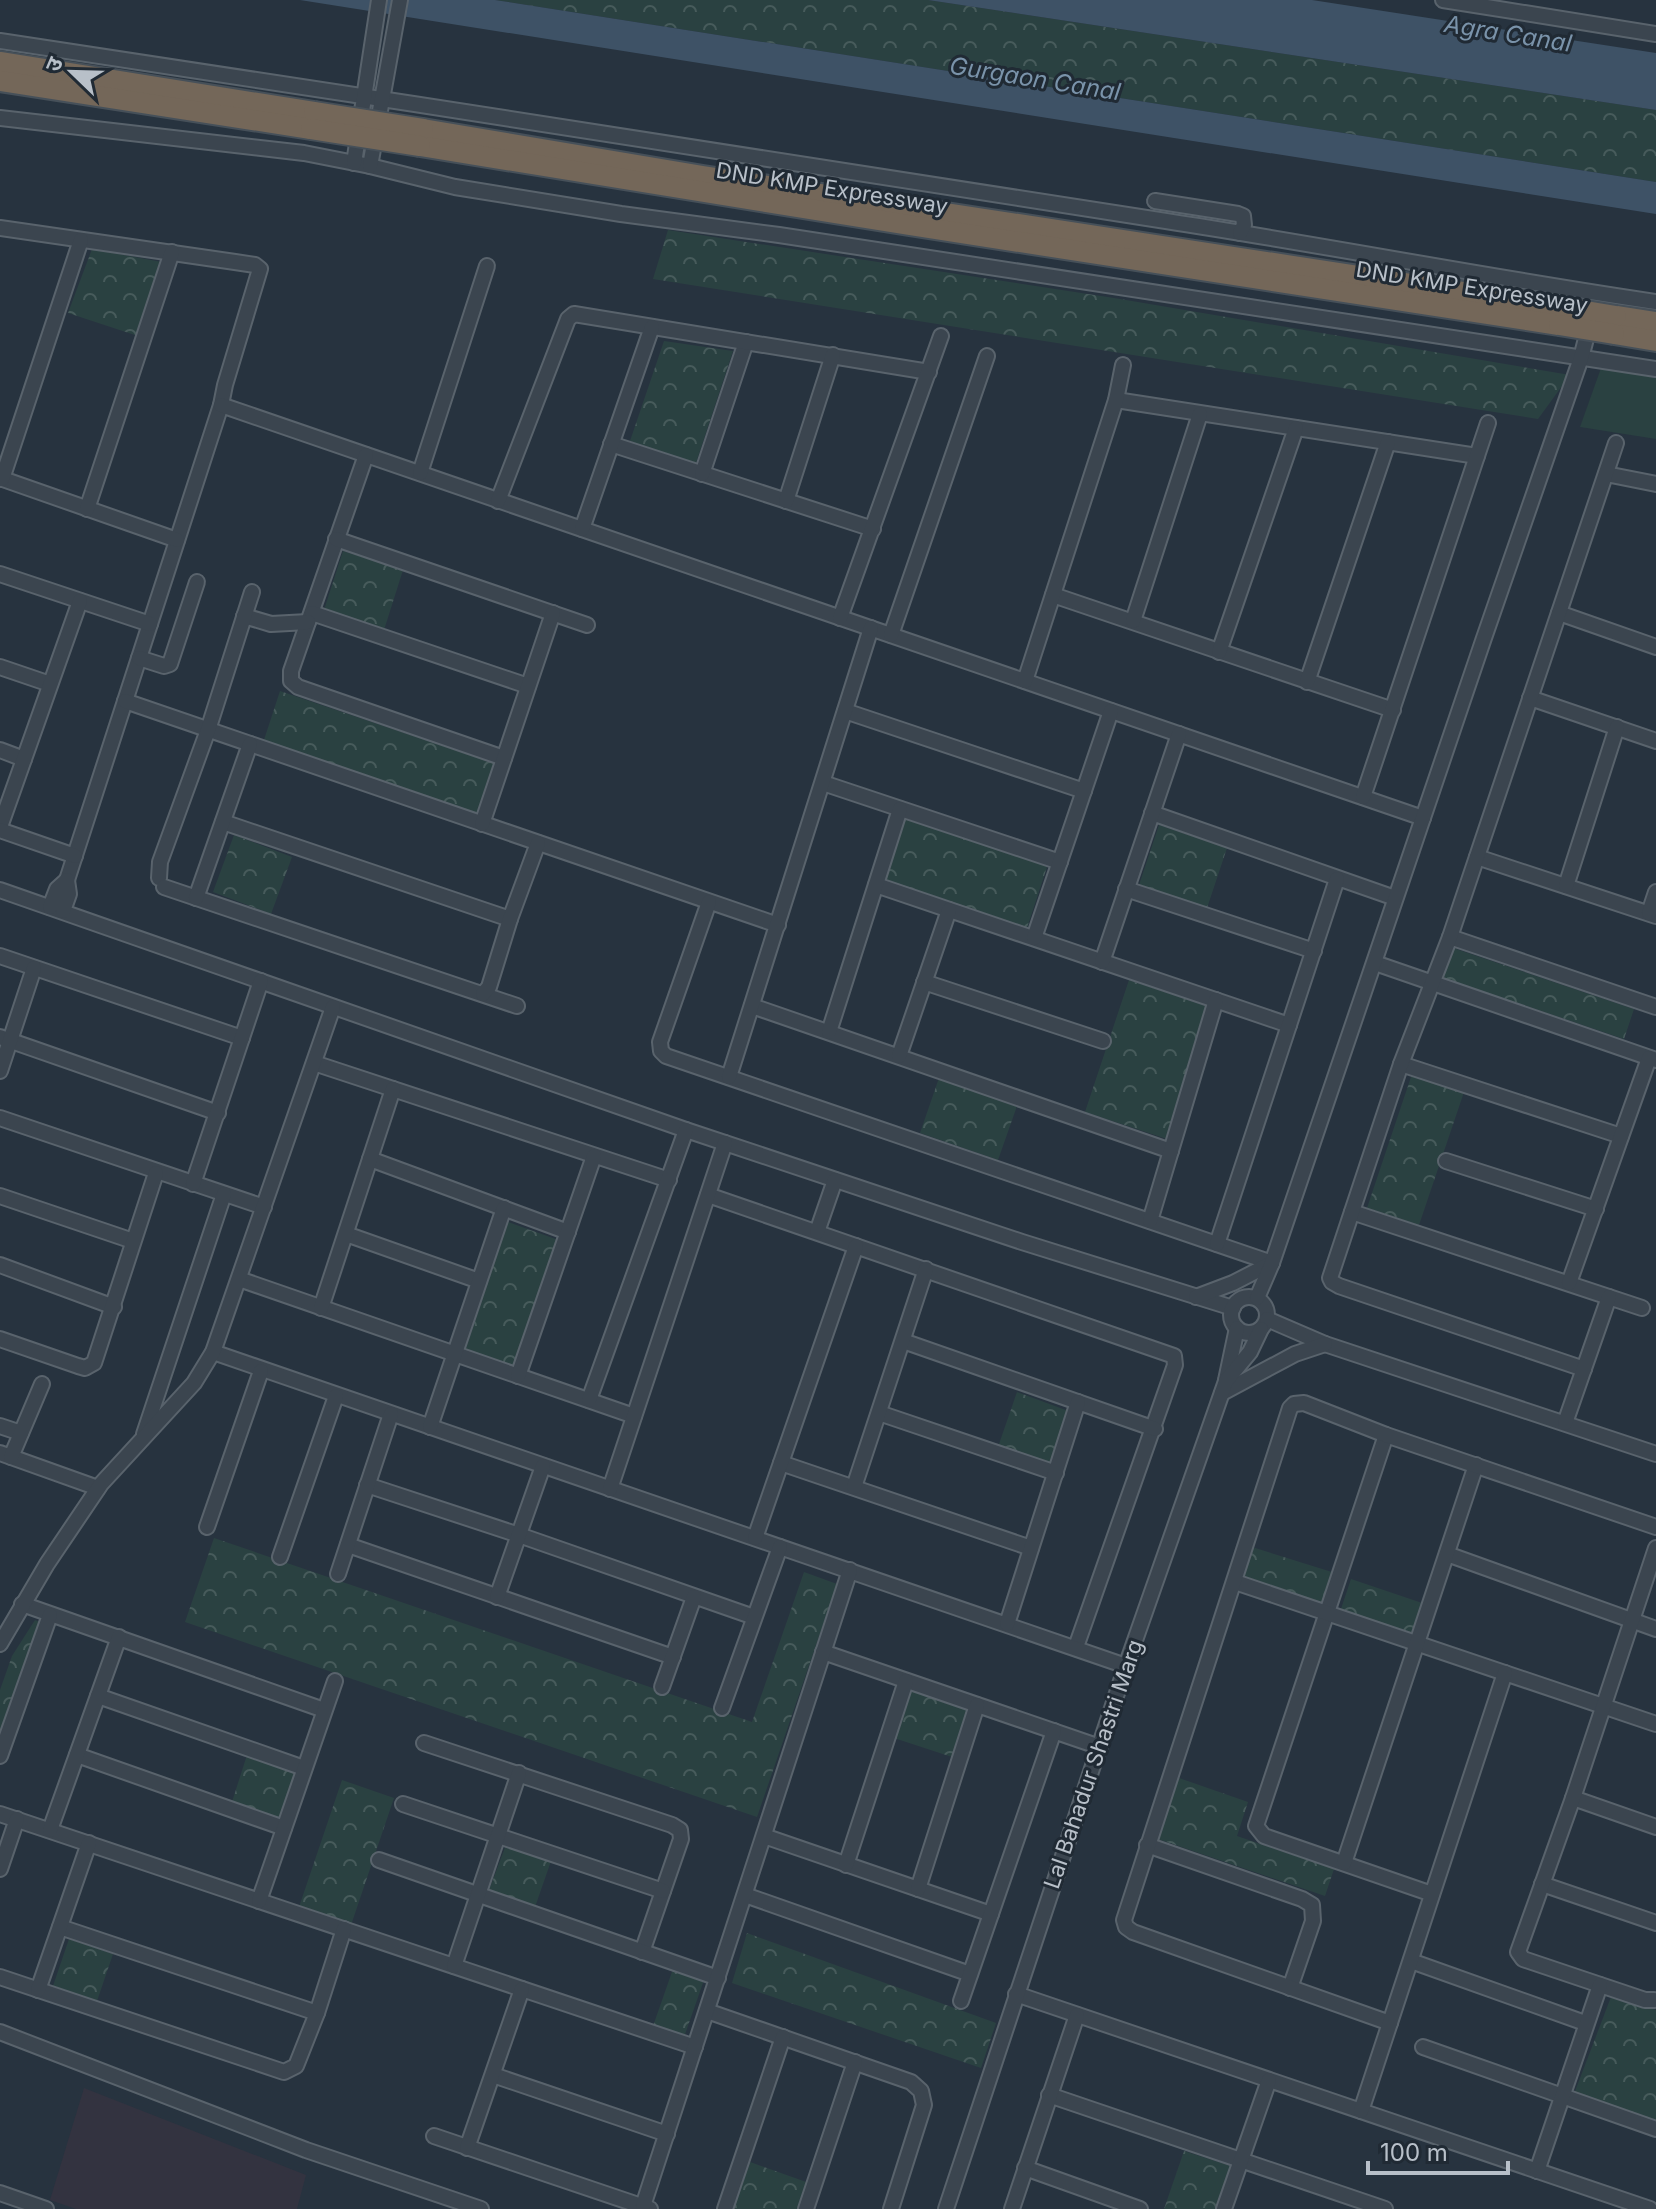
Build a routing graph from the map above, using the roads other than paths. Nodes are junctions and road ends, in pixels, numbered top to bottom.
1 (379, 0) edge
2 (400, 0) edge
3 (1443, 0) edge
4 (1656, 34) edge
5 (0, 41) edge
6 (0, 62) edge
7 (0, 81) edge
8 (363, 94) junction
9 (383, 98) junction
10 (0, 118) edge
11 (421, 137) junction
12 (354, 163) junction
13 (370, 166) junction
14 (1155, 201) dead end
15 (0, 228) edge
16 (1240, 233) junction
17 (81, 240) junction
18 (172, 252) junction
19 (487, 266) dead end
20 (1596, 293) junction
21 (1656, 302) edge
22 (1656, 322) edge
23 (1615, 325) junction
24 (652, 327) junction
25 (941, 336) dead end
26 (1656, 341) edge
27 (746, 342) junction
28 (833, 355) junction
29 (987, 356) dead end
30 (1581, 358) junction
31 (1123, 365) dead end
32 (1656, 369) edge
33 (929, 372) junction
34 (1116, 400) junction
35 (221, 405) junction
36 (1200, 414) junction
37 (1488, 423) dead end
38 (1296, 428) junction
39 (1388, 442) junction
40 (1616, 443) dead end
41 (611, 444) junction
42 (366, 455) junction
43 (1477, 456) junction
44 (420, 473) junction
45 (702, 474) junction
46 (1606, 474) junction
47 (1, 478) edge
48 (1656, 484) edge
49 (498, 501) junction
50 (786, 501) junction
51 (87, 509) junction
52 (582, 529) junction
53 (873, 529) junction
54 (336, 539) junction
55 (177, 540) junction
56 (0, 574) edge
57 (197, 582) dead end
58 (252, 592) dead end
59 (1053, 595) junction
60 (80, 601) junction
61 (553, 613) junction
62 (1559, 613) junction
63 (244, 616) junction
64 (310, 618) junction
65 (840, 618) junction
66 (1133, 621) junction
67 (150, 624) junction
68 (587, 625) dead end
69 (871, 628) junction
70 (891, 635) junction
71 (1656, 646) edge
72 (1219, 652) junction
73 (139, 658) junction
74 (0, 667) edge
75 (1025, 681) junction
76 (1307, 682) junction
77 (50, 684) junction
78 (528, 686) junction
79 (1530, 698) junction
80 (125, 701) junction
81 (1393, 710) junction
82 (845, 711) junction
83 (1111, 711) junction
84 (1617, 727) junction
85 (208, 730) junction
86 (1179, 734) junction
87 (1656, 741) edge
88 (250, 744) junction
89 (0, 750) edge
90 (504, 758) junction
91 (24, 759) junction
92 (823, 783) junction
93 (1084, 791) junction
94 (1363, 797) junction
95 (900, 809) junction
96 (1152, 813) junction
97 (1423, 818) junction
98 (223, 822) junction
99 (482, 824) junction
100 (0, 829) edge
101 (538, 843) junction
102 (75, 856) junction
103 (1477, 857) junction
104 (1060, 862) junction
105 (1337, 879) junction
106 (876, 885) junction
107 (1566, 886) junction
108 (1126, 889) junction
109 (0, 890) edge
110 (1656, 892) edge
111 (196, 898) junction
112 (1395, 898) junction
113 (709, 902) junction
114 (57, 909) junction
115 (949, 910) junction
116 (1652, 914) edge
117 (510, 919) junction
118 (778, 925) junction
119 (1450, 937) junction
120 (1034, 938) junction
121 (1314, 951) junction
122 (0, 956) edge
123 (1102, 962) junction
124 (1375, 963) junction
125 (34, 968) junction
126 (261, 981) junction
127 (924, 982) junction
128 (1432, 983) junction
129 (483, 994) junction
130 (1216, 1000) junction
131 (517, 1006) dead end
132 (752, 1006) junction
133 (333, 1007) junction
134 (1656, 1007) edge
135 (1289, 1025) junction
136 (829, 1032) junction
137 (242, 1038) junction
138 (5, 1039) edge
139 (1103, 1041) dead end
140 (899, 1056) junction
141 (1652, 1059) edge
142 (314, 1063) junction
143 (1401, 1064) junction
144 (0, 1071) edge
145 (729, 1077) junction
146 (393, 1089) junction
147 (218, 1113) junction
148 (0, 1118) edge
149 (686, 1130) junction
150 (1621, 1136) junction
151 (725, 1143) junction
152 (1171, 1151) junction
153 (594, 1156) junction
154 (370, 1159) junction
155 (1446, 1161) dead end
156 (156, 1173) junction
157 (669, 1180) junction
158 (835, 1180) junction
159 (193, 1184) junction
160 (224, 1194) junction
161 (708, 1195) junction
162 (0, 1196) edge
163 (264, 1207) junction
164 (504, 1208) junction
165 (1596, 1209) junction
166 (1352, 1212) junction
167 (1150, 1221) junction
168 (568, 1232) junction
169 (817, 1232) junction
170 (346, 1234) junction
171 (133, 1241) junction
172 (1217, 1244) junction
173 (856, 1246) junction
174 (1272, 1263) junction
175 (0, 1265) edge
176 (926, 1269) junction
177 (239, 1279) junction
178 (479, 1281) junction
179 (1569, 1283) junction
180 (1196, 1297) junction
181 (1609, 1297) junction
182 (1257, 1298) junction
183 (114, 1307) junction
184 (321, 1308) junction
185 (1233, 1308) junction
186 (1642, 1308) dead end
187 (1264, 1324) junction
188 (1237, 1328) junction
189 (0, 1339) edge
190 (903, 1341) junction
191 (1325, 1344) junction
192 (213, 1352) junction
193 (455, 1354) junction
194 (1584, 1369) junction
195 (261, 1371) junction
196 (518, 1376) junction
197 (42, 1384) dead end
198 (1224, 1387) junction
199 (336, 1396) junction
200 (589, 1400) junction
201 (1078, 1402) junction
202 (879, 1413) junction
203 (391, 1414) junction
204 (634, 1416) junction
205 (1565, 1423) junction
206 (0, 1426) edge
207 (430, 1427) junction
208 (1155, 1429) junction
209 (21, 1433) junction
210 (1386, 1435) junction
211 (143, 1438) junction
212 (1656, 1454) edge
213 (6, 1455) edge
214 (781, 1463) junction
215 (1476, 1465) junction
216 (543, 1466) junction
217 (1056, 1473) junction
218 (367, 1485) junction
219 (854, 1487) junction
220 (98, 1488) junction
221 (610, 1489) junction
222 (207, 1527) dead end
223 (1656, 1527) edge
224 (519, 1535) junction
225 (755, 1538) junction
226 (348, 1545) junction
227 (780, 1547) junction
228 (1031, 1548) junction
229 (1656, 1548) edge
230 (1447, 1554) junction
231 (280, 1557) dead end
232 (850, 1570) junction
233 (338, 1574) dead end
234 (1235, 1582) junction
235 (497, 1597) junction
236 (694, 1597) junction
237 (22, 1604) junction
238 (1326, 1612) junction
239 (50, 1615) junction
240 (754, 1617) junction
241 (1632, 1621) junction
242 (1007, 1624) junction
243 (1656, 1629) edge
244 (119, 1637) junction
245 (1416, 1643) junction
246 (0, 1644) edge
247 (1076, 1647) junction
248 (823, 1652) junction
249 (673, 1657) junction
250 (1126, 1666) junction
251 (1505, 1673) junction
252 (335, 1681) dead end
253 (906, 1681) junction
254 (662, 1687) dead end
255 (98, 1696) junction
256 (977, 1705) junction
257 (1603, 1706) junction
258 (722, 1708) dead end
259 (324, 1710) junction
260 (1656, 1724) edge
261 (1054, 1731) junction
262 (424, 1743) dead end
263 (1100, 1747) junction
264 (77, 1755) junction
265 (0, 1756) edge
266 (304, 1768) junction
267 (519, 1773) junction
268 (1573, 1798) junction
269 (403, 1804) dead end
270 (0, 1814) edge
271 (17, 1819) junction
272 (1656, 1827) edge
273 (284, 1828) junction
274 (50, 1830) junction
275 (499, 1835) junction
276 (764, 1836) junction
277 (89, 1843) junction
278 (1147, 1845) junction
279 (379, 1860) dead end
280 (1344, 1863) junction
281 (846, 1865) junction
282 (0, 1869) edge
283 (1542, 1884) junction
284 (918, 1889) junction
285 (663, 1891) junction
286 (1432, 1894) junction
287 (477, 1895) junction
288 (745, 1895) junction
289 (259, 1901) junction
290 (991, 1914) junction
291 (1656, 1923) edge
292 (60, 1927) junction
293 (344, 1929) junction
294 (642, 1952) junction
295 (1411, 1961) junction
296 (454, 1966) junction
297 (970, 1974) junction
298 (0, 1977) edge
299 (718, 1978) junction
300 (1600, 1985) junction
301 (1290, 1988) junction
302 (522, 1989) junction
303 (38, 1990) junction
304 (1015, 1998) junction
305 (1654, 2000) dead end
306 (961, 2001) dead end
307 (707, 2011) junction
308 (317, 2013) junction
309 (1077, 2015) junction
310 (1390, 2023) junction
311 (1585, 2023) junction
312 (0, 2032) edge
313 (783, 2037) junction
314 (0, 2040) edge
315 (695, 2047) junction
316 (1423, 2047) dead end
317 (855, 2062) junction
318 (493, 2075) junction
319 (1269, 2080) junction
320 (1049, 2095) junction
321 (1562, 2096) junction
322 (1361, 2111) junction
323 (1656, 2129) edge
324 (667, 2134) junction
325 (434, 2136) dead end
326 (467, 2148) junction
327 (1240, 2159) junction
328 (1025, 2168) junction
329 (1537, 2171) junction
330 (0, 2193) edge
331 (30, 2206) edge
332 (647, 2208) edge
333 (46, 2209) edge
334 (452, 2209) edge
335 (481, 2209) edge
336 (725, 2209) edge
337 (806, 2209) edge
338 (891, 2209) edge
339 (946, 2209) edge
340 (1012, 2209) edge
341 (1140, 2209) edge
342 (1224, 2209) edge
343 (1385, 2209) edge
344 (1650, 2209) edge

1 - 8 street
2 - 9 street
3 - 4 street
5 - 8 street
6 - 11 highway, DND KMP Expressway, bridge
7 - 11 highway, DND KMP Expressway, bridge
8 - 9 street
8 - 12 street
9 - 13 street
9 - 16 street
10 - 12 street
11 - 23 highway, DND KMP Expressway, bridge
12 - 13 street
13 - 30 street
14 - 16 street
15 - 17 street
16 - 20 street
17 - 18 street
17 - 47 street
18 - 35 street
18 - 51 street
19 - 44 street
20 - 21 street
20 - 30 street
22 - 23 highway, DND KMP Expressway
23 - 26 highway, DND KMP Expressway
24 - 27 street
24 - 41 street
24 - 49 street
25 - 33 street
27 - 28 street
27 - 45 street
28 - 33 street
28 - 50 street
29 - 70 street
30 - 32 street
30 - 97 street
31 - 34 street
33 - 53 street
34 - 36 street
34 - 59 street
35 - 42 street
35 - 55 street
36 - 38 street
36 - 66 street
37 - 43 street
38 - 39 street
38 - 72 street
39 - 43 street
39 - 76 street
40 - 46 street
41 - 45 street
41 - 52 street
42 - 44 street
42 - 54 street
43 - 81 street
44 - 49 street
45 - 50 street
46 - 48 street
46 - 62 street
47 - 51 street
49 - 52 street
50 - 53 street
51 - 55 street
52 - 65 street
53 - 65 street
54 - 61 street
54 - 64 street
55 - 67 street
56 - 60 street
57 - 73 street
58 - 63 street
59 - 66 street
59 - 75 street
60 - 67 street
60 - 77 street
61 - 68 street
61 - 78 street
62 - 71 street
62 - 79 street
63 - 64 street
63 - 85 street
64 - 78 street
64 - 90 street
65 - 69 street
66 - 72 street
67 - 73 street
69 - 70 street
69 - 82 street
70 - 75 street
72 - 76 street
73 - 80 street
74 - 77 street
75 - 83 street
76 - 81 street
77 - 91 street
78 - 90 street
79 - 84 street
79 - 103 street
80 - 85 street
80 - 102 street
81 - 94 street
82 - 92 street
82 - 93 street
83 - 86 street
83 - 93 street
84 - 87 street
84 - 107 street
85 - 88 street
85 - 111 street
86 - 94 street
86 - 96 street
88 - 98 street
88 - 99 street
89 - 91 street
90 - 99 street
91 - 100 street
92 - 95 street
92 - 118 street
93 - 104 street
94 - 97 street
95 - 104 street
95 - 106 street
96 - 105 street
96 - 108 street
97 - 112 street
98 - 111 street
98 - 117 street
99 - 101 street
100 - 102 street
101 - 113 street
101 - 117 street
102 - 114 street
103 - 107 street
103 - 119 street
104 - 120 street
105 - 112 street
105 - 121 street
106 - 115 street
106 - 136 street
107 - 116 street
108 - 121 street
108 - 123 street
109 - 114 street
110 - 116 street
111 - 129 street
112 - 124 street
113 - 118 street
113 - 145 street
114 - 126 street
115 - 120 street
115 - 127 street
117 - 129 street
118 - 132 street
119 - 128 street
119 - 134 street
120 - 123 street
121 - 135 street
122 - 125 street
123 - 130 street
124 - 128 street
124 - 174 street
125 - 137 street
125 - 138 street
126 - 133 street
126 - 137 street
127 - 139 street
127 - 140 street
128 - 141 street
128 - 143 street
129 - 131 street
130 - 135 street
130 - 152 street
132 - 136 street
132 - 145 street
133 - 142 street
133 - 149 street
135 - 172 street
136 - 140 street
137 - 147 street
138 - 144 street
138 - 147 street
140 - 152 street
141 - 150 street
142 - 146 street
142 - 163 street
143 - 150 street
143 - 166 street
145 - 167 street
146 - 153 street
146 - 154 street
147 - 159 street
148 - 156 street
149 - 151 street
149 - 157 street
150 - 165 street
151 - 158 street
151 - 161 street
152 - 167 street
153 - 157 street
153 - 168 street
154 - 164 street
154 - 170 street
155 - 165 street
156 - 159 street
156 - 171 street
157 - 200 street
158 - 169 street
158 - 180 street
159 - 160 street
160 - 163 street
160 - 211 street
161 - 169 street
161 - 204 street
162 - 171 street
163 - 177 street
164 - 168 street
164 - 178 street
165 - 179 street
166 - 179 street
166 - 194 street
167 - 172 street
168 - 196 street
169 - 173 street
170 - 178 street
170 - 184 street
171 - 183 street
172 - 174 street
173 - 176 street
173 - 214 street
174 - 180 street
174 - 182 street
175 - 183 street
176 - 190 street
176 - 208 street
177 - 184 street
177 - 192 street
178 - 193 street
179 - 181 street
180 - 185 street
181 - 186 street
181 - 194 street
182 - 185 street
182 - 187 street
183 - 189 street
184 - 193 street
185 - 188 street
187 - 188 street
187 - 191 street
187 - 198 street, Lal Bahadur Shastri Marg
188 - 198 street
190 - 201 street
190 - 202 street
191 - 198 street
191 - 205 street
192 - 195 street
192 - 211 street
193 - 196 street
193 - 207 street
194 - 205 street
195 - 199 street
195 - 222 street
196 - 200 street
197 - 209 street
198 - 250 street, Lal Bahadur Shastri Marg
199 - 203 street
199 - 231 street
200 - 204 street
201 - 208 street
201 - 217 street
202 - 217 street
202 - 219 street
203 - 207 street
203 - 218 street
204 - 221 street
205 - 212 street
206 - 209 street
207 - 216 street
208 - 247 street
209 - 213 street
210 - 215 street
210 - 234 street
210 - 238 street
211 - 220 street
213 - 220 street
214 - 219 street
214 - 225 street
215 - 223 street
215 - 230 street
216 - 221 street
216 - 224 street
217 - 228 street
218 - 224 street
218 - 226 street
219 - 228 street
220 - 237 street
221 - 225 street
224 - 235 street
224 - 236 street
225 - 227 street
226 - 233 street
226 - 235 street
227 - 232 street
227 - 240 street
228 - 242 street
229 - 241 street
230 - 241 street
230 - 245 street
232 - 242 street
232 - 248 street
234 - 238 street
234 - 278 street
235 - 249 street
236 - 240 street
236 - 249 street
237 - 239 street
237 - 246 street
238 - 245 street
238 - 280 street
239 - 244 street
239 - 265 street
240 - 258 street
241 - 243 street
241 - 257 street
242 - 247 street
244 - 255 street
244 - 259 street
245 - 251 street
245 - 280 street
247 - 250 street
248 - 253 street
248 - 276 street
249 - 254 street
250 - 263 street, Lal Bahadur Shastri Marg
251 - 257 street
251 - 286 street
252 - 259 street
253 - 256 street
253 - 281 street
255 - 264 street
255 - 266 street
256 - 261 street
256 - 284 street
257 - 260 street
257 - 268 street
259 - 266 street
261 - 263 street
261 - 290 street
262 - 267 street
263 - 304 street, Lal Bahadur Shastri Marg
264 - 273 street
264 - 274 street
266 - 273 street
267 - 275 street
267 - 285 street
268 - 272 street
268 - 283 street
269 - 275 street
270 - 271 street
271 - 274 street
271 - 282 street
273 - 289 street
274 - 277 street
275 - 285 street
275 - 287 street
276 - 281 street
276 - 288 street
277 - 289 street
277 - 292 street
278 - 301 street
278 - 301 street
279 - 287 street
280 - 286 street
281 - 284 street
283 - 291 street
283 - 300 street
284 - 290 street
285 - 294 street
286 - 295 street
287 - 294 street
287 - 296 street
288 - 297 street
288 - 299 street
289 - 293 street
290 - 297 street
292 - 303 street
292 - 308 street
293 - 296 street
293 - 308 street
294 - 299 street
295 - 310 street
295 - 311 street
296 - 302 street
297 - 306 street
298 - 303 street
299 - 307 street
300 - 305 street
300 - 311 street
301 - 310 street
302 - 315 street
302 - 318 street
303 - 308 street
304 - 309 street
304 - 339 street, Lal Bahadur Shastri Marg
307 - 313 street
307 - 315 street
309 - 319 street
309 - 320 street
310 - 322 street
311 - 321 street
312 - 335 street
313 - 317 street
313 - 336 street
314 - 334 street
315 - 324 street
316 - 321 street
317 - 337 street
317 - 338 street
318 - 324 street
318 - 326 street
319 - 322 street
319 - 327 street
320 - 327 street
320 - 328 street
321 - 323 street
321 - 329 street
322 - 329 street
324 - 332 street
325 - 326 street
326 - 332 street
327 - 342 street
327 - 343 street
328 - 340 street
328 - 341 street
329 - 344 street
330 - 331 street
331 - 333 street

